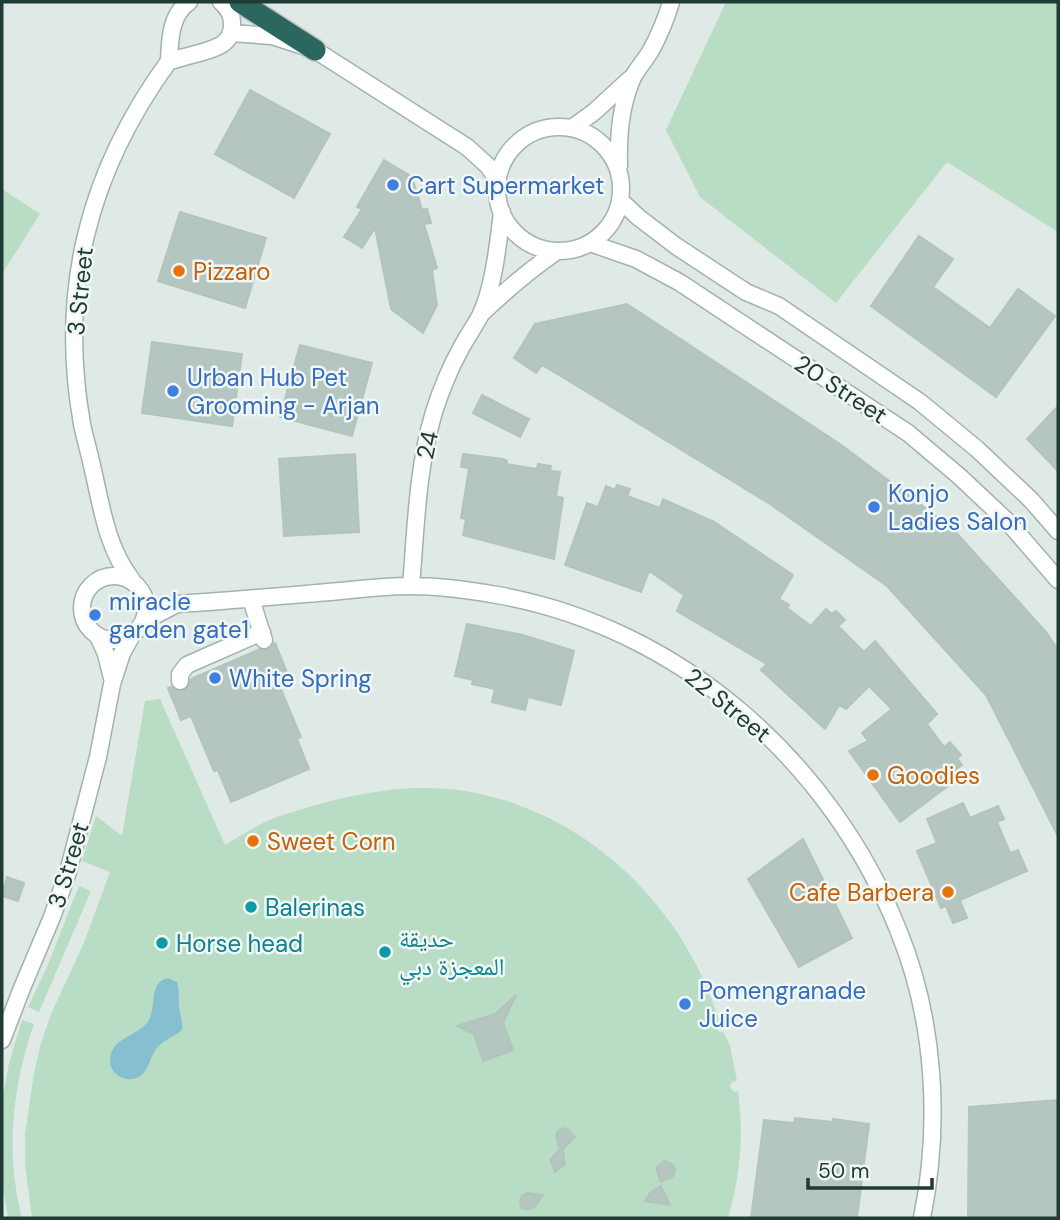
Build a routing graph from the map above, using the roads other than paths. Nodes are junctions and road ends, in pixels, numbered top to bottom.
1 (189, 2) edge
2 (221, 2) edge
3 (240, 2) edge
4 (671, 3) edge
5 (231, 33) junction
6 (315, 50) junction
7 (169, 61) junction
8 (635, 75) junction
9 (572, 128) junction
10 (619, 170) junction
11 (498, 181) junction
12 (621, 201) junction
13 (502, 212) junction
14 (590, 243) junction
15 (557, 251) junction
16 (481, 314) junction
17 (1058, 531) edge
18 (109, 538) junction
19 (102, 578) junction
20 (1058, 580) edge
21 (135, 583) junction
22 (411, 586) junction
23 (251, 599) junction
24 (177, 604) junction
25 (144, 621) junction
26 (132, 635) junction
27 (98, 636) junction
28 (180, 681) dead end
29 (112, 684) junction
30 (2, 1040) edge
31 (922, 1218) edge

1 - 7 street, 3 Street
2 - 5 street
3 - 6 highway
4 - 8 street
5 - 6 street
5 - 7 street
6 - 11 street
7 - 18 street, 3 Street
8 - 9 street
8 - 10 street
9 - 10 street
9 - 11 street
10 - 12 street
11 - 13 street
12 - 14 street
12 - 17 street, 20 Street
13 - 15 street
13 - 16 street, 24
14 - 15 street
14 - 20 street, 20 Street
15 - 16 street, 24
16 - 22 street, 24
18 - 19 street, 3 Street
18 - 21 street, 3 Street
19 - 21 street
19 - 27 street
21 - 24 street, 22 Street
21 - 25 street
22 - 23 street, 22 Street
22 - 31 street, 22 Street
23 - 24 street, 22 Street
23 - 28 street
24 - 25 street, 22 Street
25 - 26 street
26 - 27 street
26 - 29 street, 3 Street
27 - 29 street, 3 Street
29 - 30 street, 3 Street

